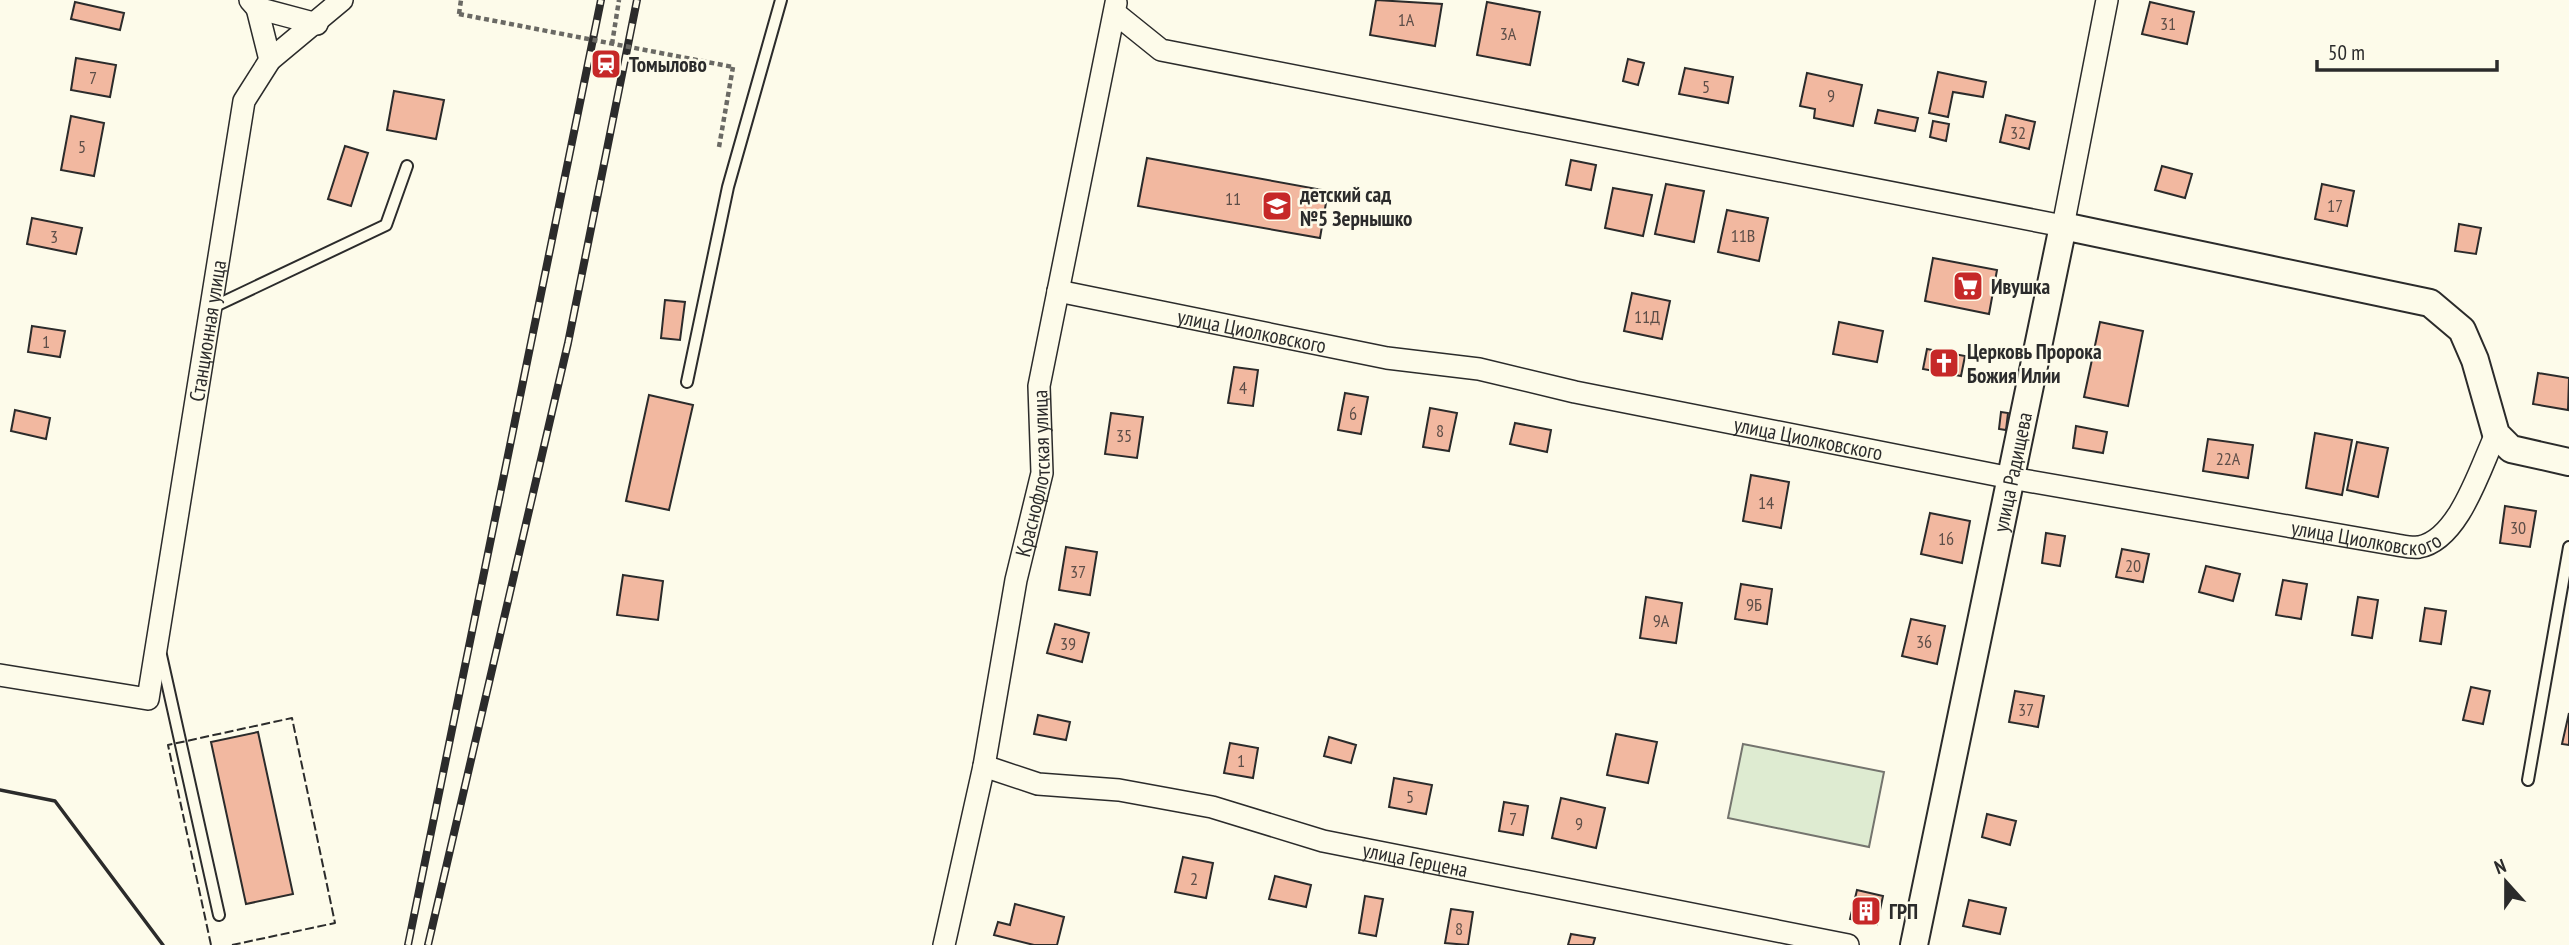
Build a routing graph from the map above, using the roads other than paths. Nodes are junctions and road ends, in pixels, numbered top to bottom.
1 (342, 0) edge
2 (782, 0) edge
3 (2107, 0) edge
4 (253, 4) edge
5 (1111, 4) edge
6 (317, 24) junction
7 (270, 60) junction
8 (407, 166) dead end
9 (2063, 226) junction
10 (1058, 291) junction
11 (211, 308) junction
12 (687, 382) dead end
13 (2496, 434) junction
14 (2569, 462) edge
15 (2011, 478) junction
16 (2569, 547) edge
17 (158, 642) junction
18 (0, 675) edge
19 (984, 766) junction
20 (2528, 780) dead end
21 (219, 915) dead end
22 (944, 945) edge
23 (1848, 945) edge
24 (1914, 945) edge

1 - 6 street, Станционная улица
2 - 12 lane
3 - 9 street, улица Радищева
4 - 6 street
4 - 7 street
5 - 9 street
5 - 10 street, Краснофлотская улица
6 - 7 street, Станционная улица
7 - 11 street, Станционная улица
8 - 11 lane
9 - 13 street
9 - 15 street, улица Радищева
10 - 15 street, улица Циолковского
10 - 19 street, Краснофлотская улица
11 - 17 street, Станционная улица
13 - 14 street
13 - 15 street, улица Циолковского
15 - 24 street, улица Радищева
16 - 20 lane
17 - 18 street, Станционная улица
17 - 21 lane
19 - 22 street, Краснофлотская улица
19 - 23 street, улица Герцена

